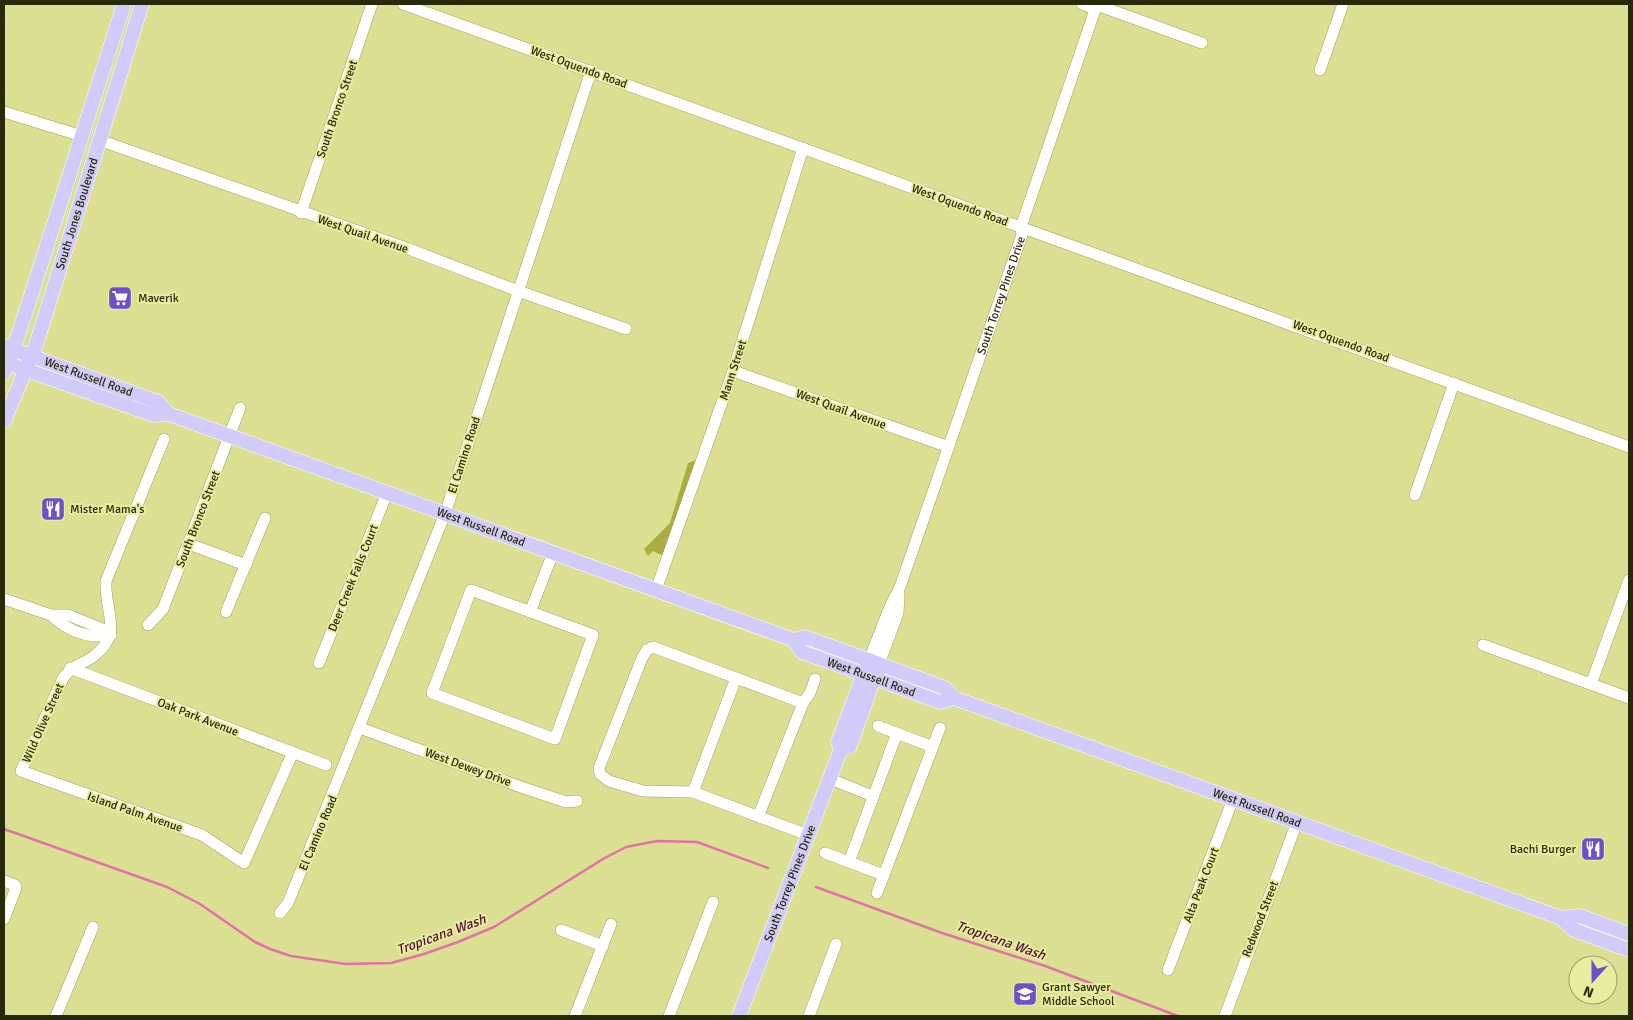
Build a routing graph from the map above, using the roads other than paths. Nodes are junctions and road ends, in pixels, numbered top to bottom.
1 (124, 4) edge
2 (142, 4) edge
3 (372, 4) edge
4 (403, 4) edge
5 (1082, 4) edge
6 (1342, 4) edge
7 (1097, 6) edge
8 (1202, 43) dead end
9 (1320, 70) dead end
10 (591, 72) junction
11 (4, 112) edge
12 (82, 136) junction
13 (99, 140) junction
14 (803, 148) junction
15 (301, 213) junction
16 (1021, 227) junction
17 (518, 291) junction
18 (626, 329) dead end
19 (8, 348) edge
20 (32, 355) junction
21 (5, 366) edge
22 (26, 370) junction
23 (733, 371) junction
24 (1454, 383) junction
25 (240, 408) dead end
26 (169, 414) junction
27 (4, 421) edge
28 (231, 436) junction
29 (164, 439) dead end
30 (948, 447) junction
31 (1629, 447) edge
32 (387, 493) junction
33 (1415, 495) dead end
34 (445, 514) junction
35 (265, 518) dead end
36 (189, 544) junction
37 (553, 553) junction
38 (246, 565) junction
39 (1629, 580) edge
40 (656, 590) junction
41 (4, 598) edge
42 (226, 612) dead end
43 (530, 612) junction
44 (148, 625) dead end
45 (111, 635) junction
46 (794, 640) junction
47 (1483, 645) dead end
48 (874, 662) junction
49 (318, 663) dead end
50 (70, 668) junction
51 (869, 676) junction
52 (736, 678) junction
53 (815, 678) dead end
54 (1592, 684) junction
55 (954, 698) junction
56 (1629, 698) edge
57 (802, 703) junction
58 (878, 726) dead end
59 (360, 728) junction
60 (940, 728) dead end
61 (896, 733) junction
62 (933, 747) junction
63 (293, 752) junction
64 (326, 765) dead end
65 (21, 772) joint
66 (830, 779) junction
67 (693, 792) junction
68 (873, 796) junction
69 (1234, 799) junction
70 (577, 801) dead end
71 (758, 817) junction
72 (1297, 822) junction
73 (808, 835) junction
74 (825, 853) dead end
75 (849, 862) junction
76 (884, 875) junction
77 (4, 881) edge
78 (877, 893) dead end
79 (712, 902) dead end
80 (280, 913) dead end
81 (1561, 918) junction
82 (4, 919) edge
83 (611, 924) dead end
84 (92, 927) dead end
85 (561, 930) dead end
86 (1629, 934) edge
87 (836, 944) dead end
88 (603, 946) junction
89 (1629, 950) edge
90 (1168, 970) dead end
91 (56, 1016) edge
92 (575, 1016) edge
93 (669, 1016) edge
94 (739, 1016) edge
95 (809, 1016) edge
96 (1225, 1016) edge

1 - 12 main road, South Jones Boulevard
2 - 13 main road, South Jones Boulevard
3 - 15 street, South Bronco Street
4 - 10 street, West Oquendo Road
5 - 7 street
6 - 9 street
7 - 8 street
7 - 16 street, South Torrey Pines Drive
10 - 14 street, West Oquendo Road
10 - 17 street, El Camino Road
11 - 12 street
12 - 19 main road, South Jones Boulevard
13 - 15 street, West Quail Avenue
13 - 20 main road, South Jones Boulevard
14 - 16 street, West Oquendo Road
14 - 23 street, Mann Street
15 - 17 street, West Quail Avenue
16 - 24 street, West Oquendo Road
16 - 30 street, South Torrey Pines Drive
17 - 18 street, West Quail Avenue
17 - 34 street, El Camino Road
19 - 20 main road, West Russell Road
19 - 21 main road, South Jones Boulevard
20 - 22 main road, South Jones Boulevard
20 - 26 main road, West Russell Road
21 - 22 main road, West Russell Road
22 - 26 main road, West Russell Road
22 - 27 main road, South Jones Boulevard
23 - 30 street, West Quail Avenue
23 - 40 street, Mann Street
24 - 31 street, West Oquendo Road
24 - 33 street
25 - 28 street, South Bronco Street
26 - 28 main road, West Russell Road
28 - 32 main road, West Russell Road
28 - 36 street, South Bronco Street
29 - 45 street
30 - 48 street, South Torrey Pines Drive
32 - 34 main road, West Russell Road
32 - 49 street, Deer Creek Falls Court
34 - 37 main road, West Russell Road
34 - 59 street, El Camino Road
35 - 38 street
36 - 38 street
36 - 44 street, South Bronco Street
37 - 40 main road, West Russell Road
37 - 43 street
38 - 42 street
39 - 54 street
40 - 46 main road, West Russell Road
41 - 45 street
43 - 43 street
45 - 50 street, Wild Olive Street
46 - 48 main road, West Russell Road
46 - 51 main road, West Russell Road
47 - 54 street
48 - 51 main road, South Torrey Pines Drive
48 - 55 main road, West Russell Road
50 - 63 street, Oak Park Avenue
50 - 65 street, Wild Olive Street
51 - 55 main road, West Russell Road
51 - 66 main road, South Torrey Pines Drive
52 - 57 street
52 - 67 street
52 - 67 street
53 - 57 street
54 - 56 street
55 - 69 main road, West Russell Road
57 - 71 street
58 - 61 street
59 - 70 street, West Dewey Drive
59 - 80 street, El Camino Road
60 - 62 street
61 - 62 street
61 - 68 street
62 - 76 street
63 - 64 street, Oak Park Avenue
63 - 65 street, Island Palm Avenue
66 - 68 street
66 - 73 main road, South Torrey Pines Drive
67 - 71 street
68 - 75 street
69 - 72 main road, West Russell Road
69 - 90 street, Alta Peak Court
71 - 73 street
72 - 81 main road, West Russell Road
72 - 96 street, Redwood Street
73 - 94 main road, South Torrey Pines Drive
74 - 75 street
75 - 76 street
76 - 78 street
77 - 82 street
79 - 93 street
81 - 86 main road, West Russell Road
81 - 89 main road, West Russell Road
83 - 88 street
84 - 91 street
85 - 88 street
87 - 95 street
88 - 92 street

